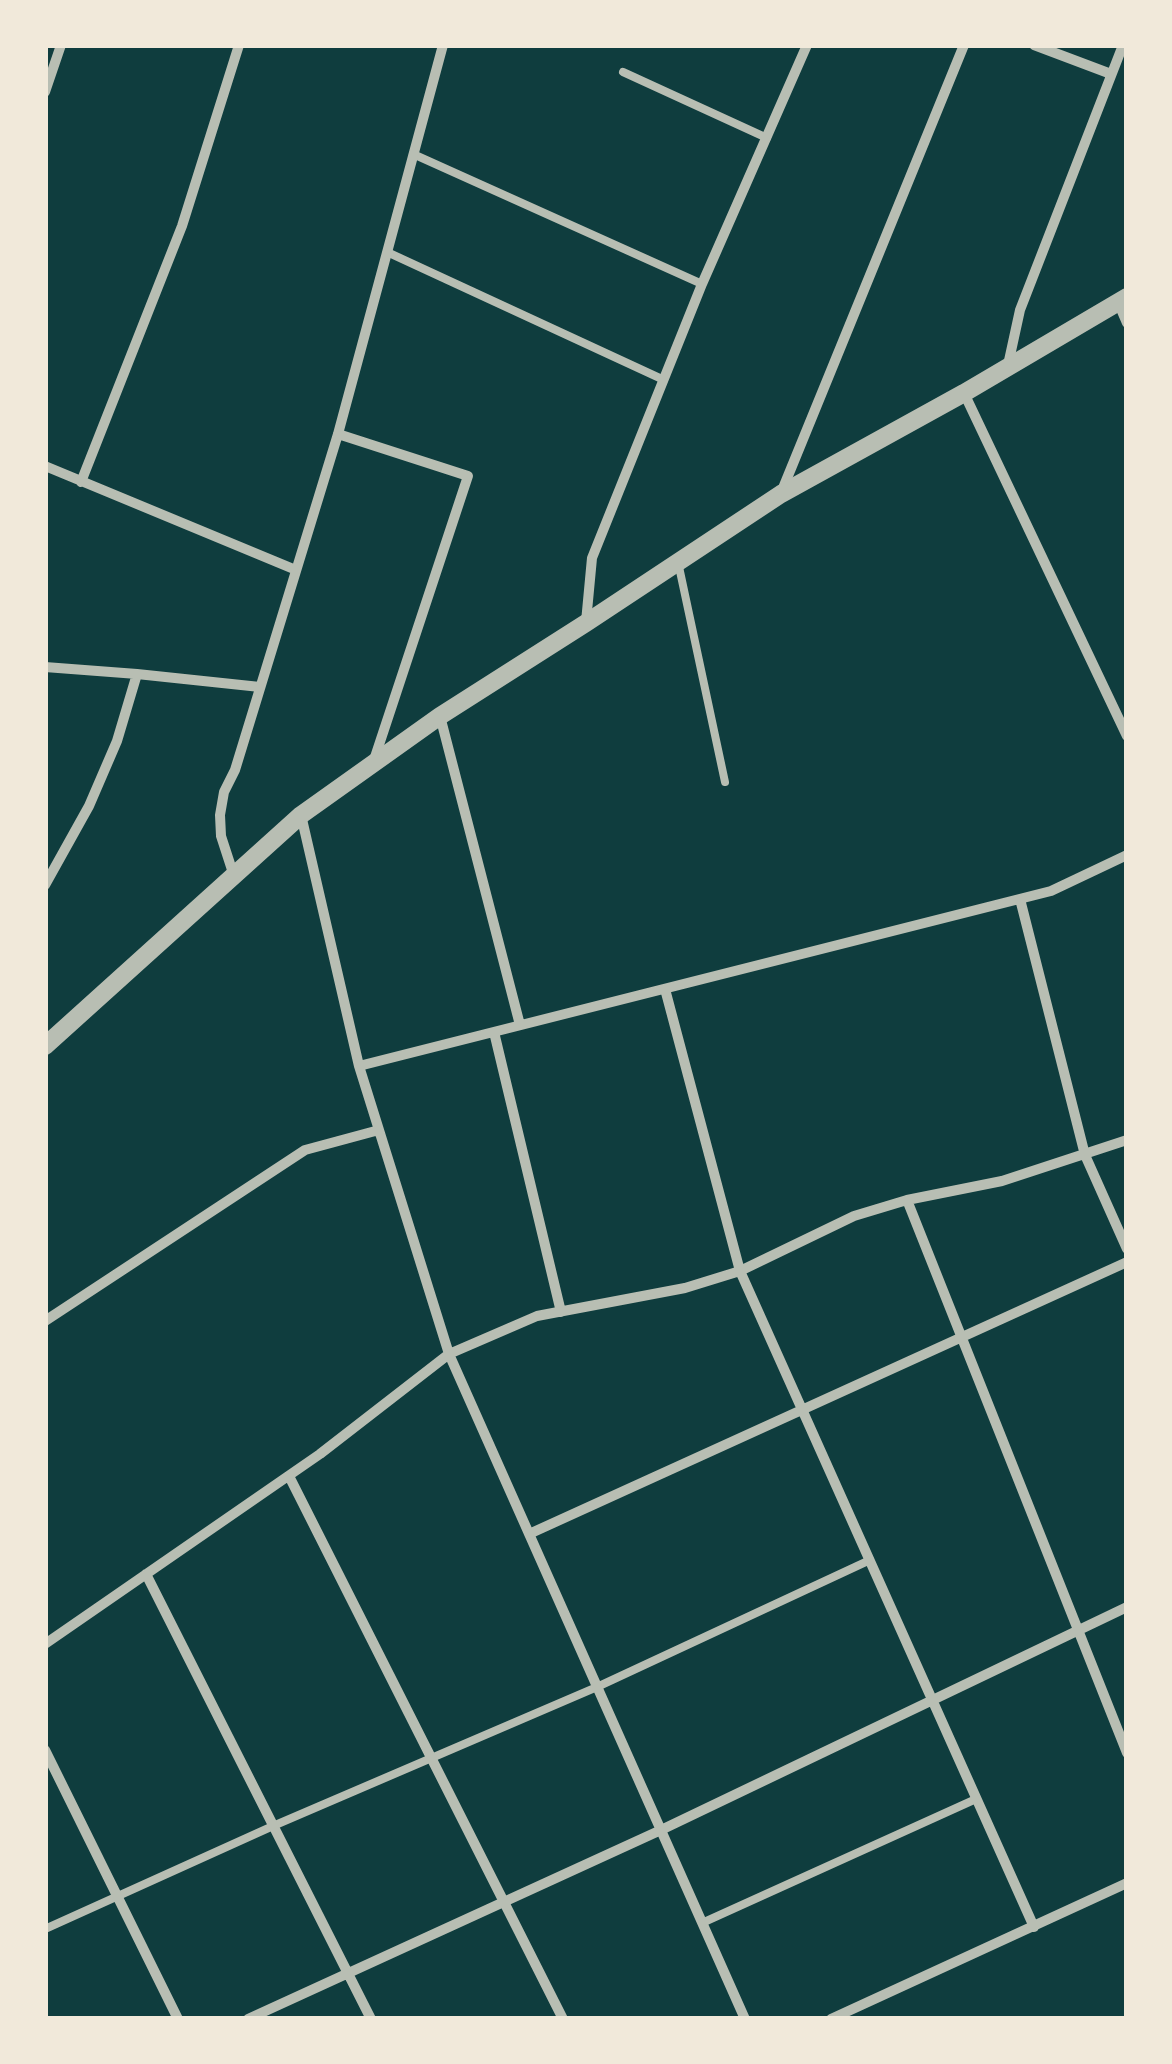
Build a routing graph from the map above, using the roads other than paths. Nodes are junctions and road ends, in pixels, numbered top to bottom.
1 (61, 45) edge
2 (239, 45) edge
3 (443, 45) edge
4 (807, 45) edge
5 (964, 45) edge
6 (1034, 45) edge
7 (1123, 45) edge
8 (623, 72) dead end
9 (1112, 74) junction
10 (45, 92) edge
11 (766, 138) junction
12 (414, 154) junction
13 (387, 252) junction
14 (702, 284) junction
15 (1122, 300) edge
16 (1127, 322) edge
17 (1008, 366) junction
18 (664, 380) junction
19 (964, 393) junction
20 (338, 434) junction
21 (45, 466) edge
22 (81, 482) junction
23 (781, 494) junction
24 (678, 562) junction
25 (296, 570) junction
26 (586, 624) junction
27 (45, 667) edge
28 (137, 674) junction
29 (260, 687) junction
30 (440, 716) junction
31 (1127, 736) edge
32 (372, 766) junction
33 (725, 782) dead end
34 (302, 814) junction
35 (1127, 854) edge
36 (234, 877) junction
37 (45, 885) edge
38 (1020, 900) junction
39 (665, 989) junction
40 (520, 1025) junction
41 (494, 1032) junction
42 (45, 1046) edge
43 (360, 1066) junction
44 (379, 1130) junction
45 (1127, 1140) edge
46 (1085, 1155) junction
47 (907, 1200) junction
48 (1127, 1249) edge
49 (1127, 1262) edge
50 (740, 1270) junction
51 (562, 1312) junction
52 (45, 1321) edge
53 (960, 1338) junction
54 (449, 1354) junction
55 (802, 1410) junction
56 (289, 1476) junction
57 (529, 1534) junction
58 (870, 1560) junction
59 (146, 1574) junction
60 (1127, 1607) edge
61 (1078, 1630) junction
62 (45, 1644) edge
63 (597, 1687) junction
64 (932, 1700) junction
65 (45, 1750) edge
66 (1127, 1753) edge
67 (432, 1758) junction
68 (976, 1799) junction
69 (273, 1826) junction
70 (661, 1830) junction
71 (1127, 1884) edge
72 (117, 1896) junction
73 (504, 1902) junction
74 (702, 1923) junction
75 (1034, 1926) junction
76 (45, 1929) edge
77 (347, 1974) junction
78 (178, 2019) edge
79 (248, 2019) edge
80 (371, 2019) edge
81 (563, 2019) edge
82 (745, 2019) edge
83 (831, 2019) edge

1 - 10 street
2 - 22 street
3 - 12 street
4 - 11 street
5 - 23 street
6 - 9 street
7 - 9 street
8 - 11 lane
9 - 17 street
11 - 14 street
12 - 13 street
12 - 14 lane
13 - 18 lane
13 - 20 street
14 - 18 street
15 - 16 street
15 - 17 street
17 - 19 street
18 - 26 street
19 - 23 street
19 - 31 street
20 - 25 street
20 - 32 street
21 - 22 street
22 - 25 street
23 - 24 street
24 - 26 street
24 - 33 lane
25 - 29 street
26 - 30 street
27 - 28 street
28 - 29 street
28 - 37 street
29 - 36 street
30 - 32 street
30 - 40 street
32 - 34 street
34 - 36 street
34 - 43 street
35 - 38 street
36 - 42 street
38 - 39 street
38 - 46 street
39 - 40 street
39 - 50 street
40 - 41 street
41 - 43 street
41 - 51 street
43 - 44 street
44 - 52 street
44 - 54 street
45 - 46 street
46 - 47 street
46 - 48 street
47 - 50 street
47 - 53 street
49 - 53 street
50 - 51 street
50 - 55 street
51 - 54 street
53 - 55 street
53 - 61 street
54 - 56 street
54 - 57 street
55 - 57 street
55 - 58 street
56 - 59 street
56 - 67 street
57 - 63 street
58 - 63 lane
58 - 64 street
59 - 62 street
59 - 69 street
60 - 61 street
61 - 64 street
61 - 66 street
63 - 67 lane
63 - 70 street
64 - 68 street
64 - 70 street
65 - 72 street
67 - 69 lane
67 - 73 street
68 - 74 lane
68 - 75 street
69 - 72 lane
69 - 77 street
70 - 73 street
70 - 74 street
71 - 75 street
72 - 76 lane
72 - 78 street
73 - 77 street
73 - 81 street
74 - 82 street
75 - 83 street
77 - 79 street
77 - 80 street

